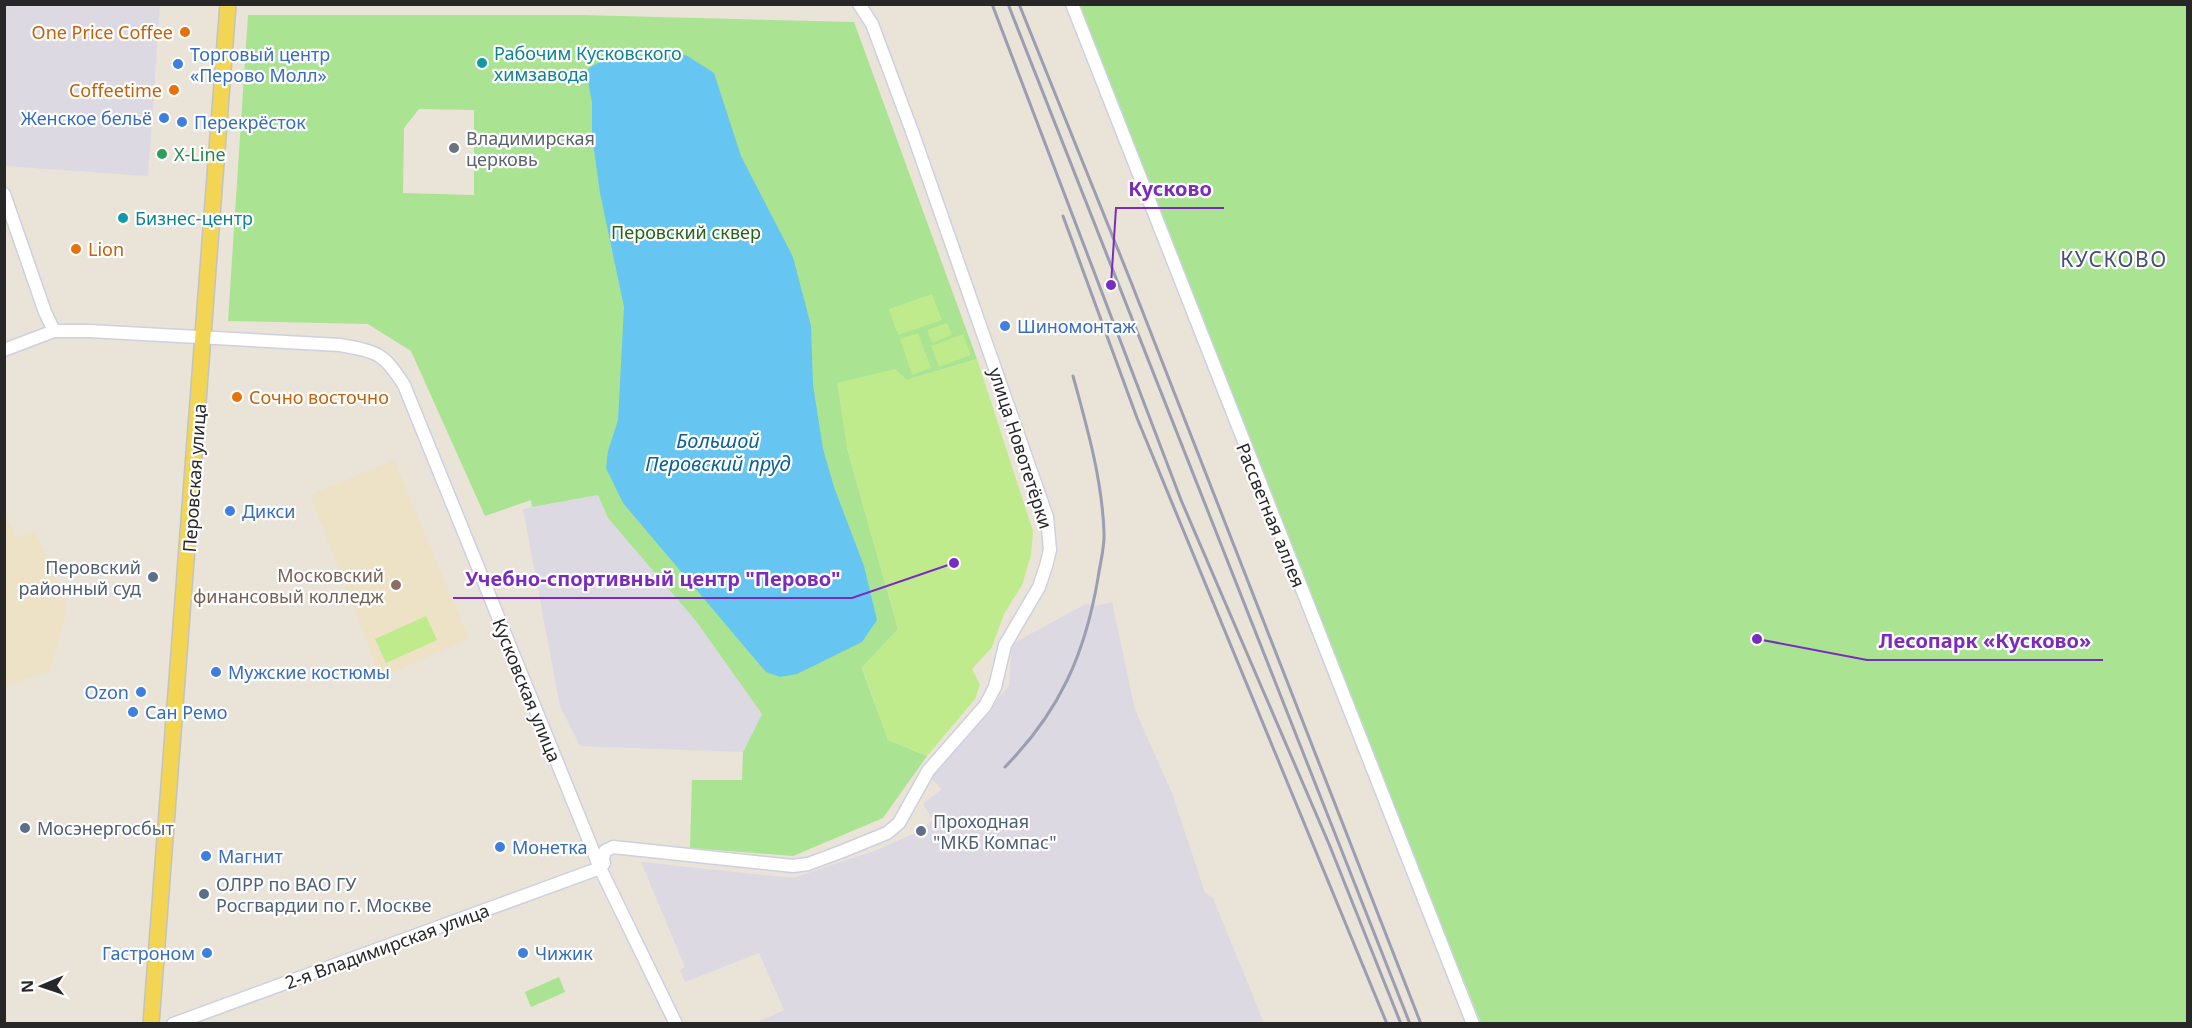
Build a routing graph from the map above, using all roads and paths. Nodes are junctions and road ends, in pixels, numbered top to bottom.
1 (228, 4) edge
2 (859, 4) edge
3 (1072, 4) edge
4 (4, 194) edge
5 (54, 331) junction
6 (204, 337) junction
7 (4, 350) edge
8 (600, 868) junction
9 (151, 1023) edge
10 (173, 1023) edge
11 (676, 1023) edge
12 (1473, 1023) edge

1 - 6 main road, Перовская улица
2 - 8 street, улица Новотетёрки
3 - 12 street, Рассветная аллея
4 - 5 street
5 - 6 street, Кусковская улица
5 - 7 street
6 - 8 street, Кусковская улица
6 - 9 main road, Перовская улица
8 - 10 street, 2-я Владимирская улица
8 - 11 street, Кусковская улица

